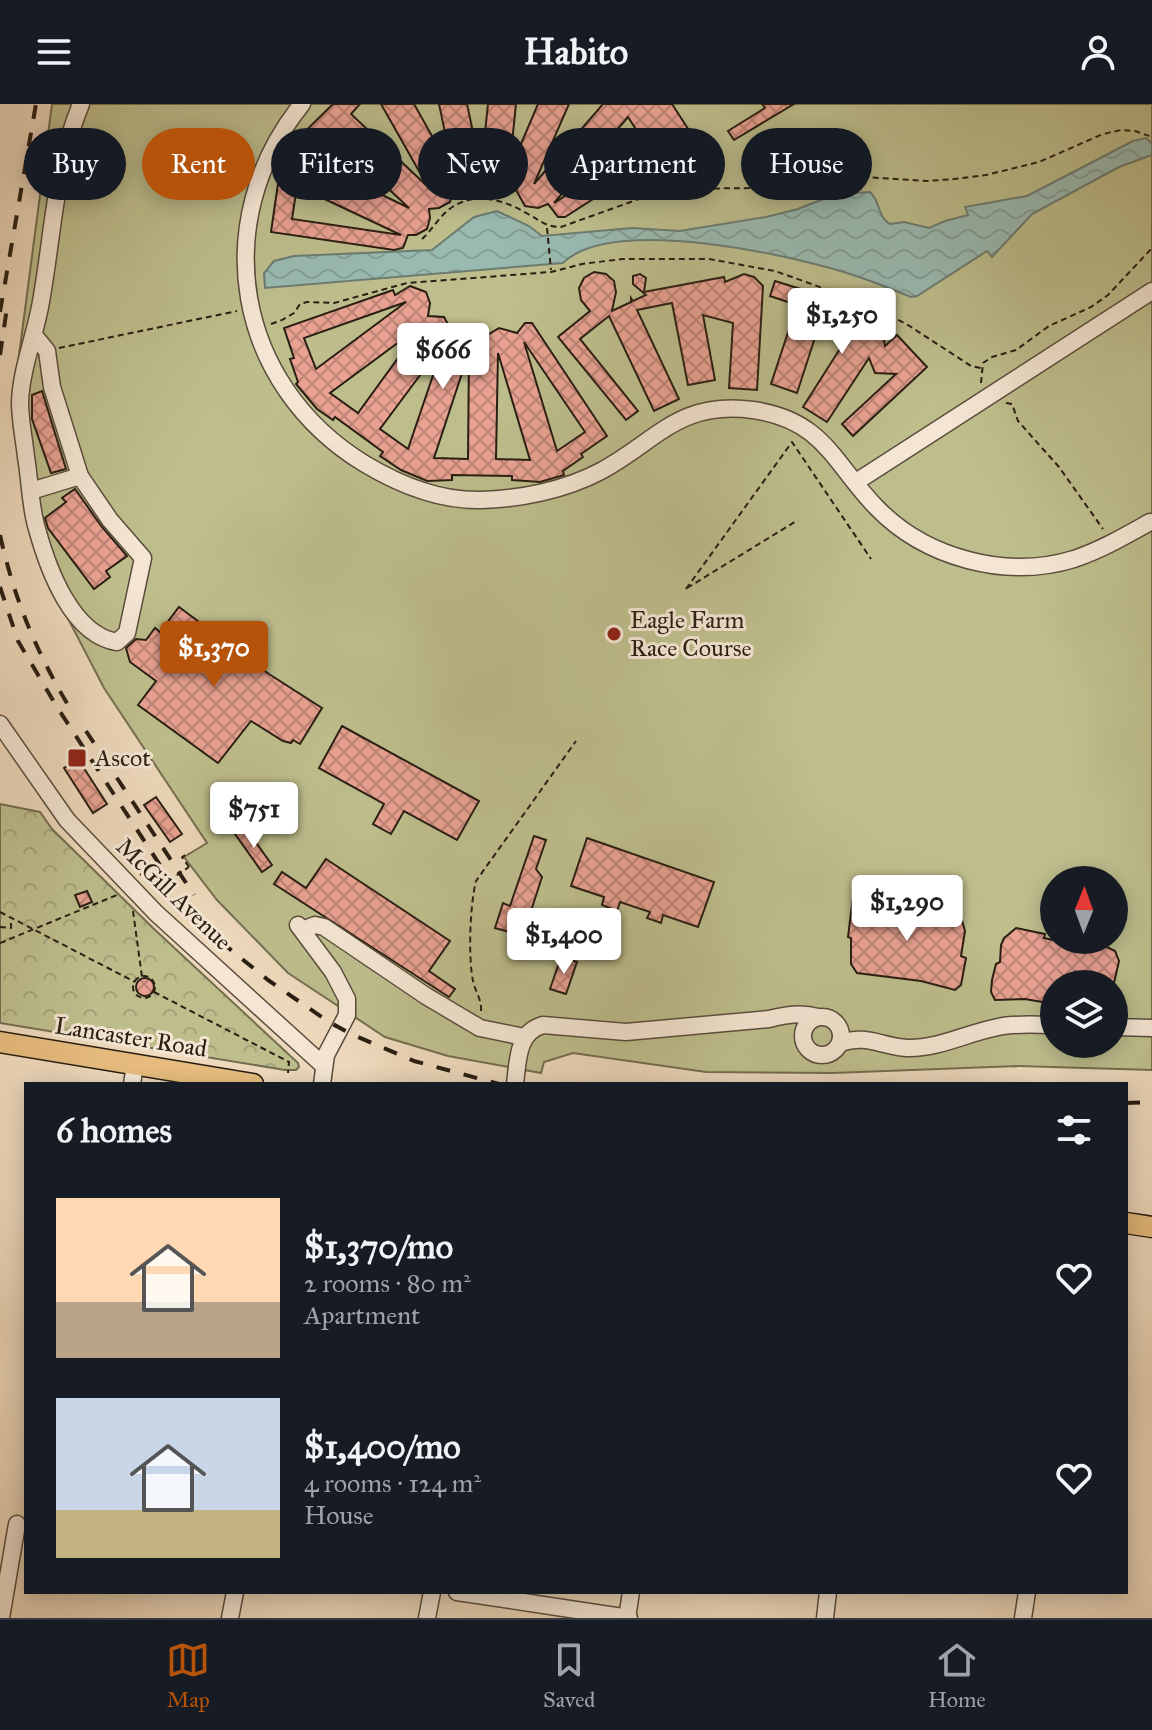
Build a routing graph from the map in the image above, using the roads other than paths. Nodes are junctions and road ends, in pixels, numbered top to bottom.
1 (81, 104) edge
2 (302, 104) edge
3 (1152, 291) edge
4 (34, 335) junction
5 (80, 476) junction
6 (856, 482) junction
7 (31, 491) junction
8 (1150, 522) dead end
9 (0, 724) edge
10 (818, 1017) junction
11 (769, 1019) junction
12 (1040, 1025) edge
13 (1128, 1027) edge
14 (1152, 1028) edge
15 (839, 1034) junction
16 (803, 1036) junction
17 (524, 1037) junction
18 (0, 1042) edge
19 (324, 1066) junction
20 (134, 1074) edge
21 (229, 1082) edge
22 (322, 1082) edge
23 (515, 1082) edge
24 (1128, 1223) edge
25 (1152, 1227) edge
26 (0, 1522) edge
27 (22, 1525) edge
28 (235, 1594) edge
29 (432, 1594) edge
30 (470, 1594) edge
31 (631, 1594) edge
32 (828, 1594) edge
33 (1027, 1594) edge
34 (1, 1618) edge
35 (230, 1618) edge
36 (427, 1618) edge
37 (628, 1618) edge
38 (825, 1618) edge
39 (1023, 1618) edge

1 - 4 street
2 - 6 street
3 - 6 street
4 - 5 street
4 - 7 street
5 - 7 street
5 - 7 street
6 - 8 street
9 - 19 street, McGill Avenue
10 - 11 street
10 - 15 street
10 - 16 street
11 - 16 street
11 - 17 street
12 - 15 street
13 - 14 street
15 - 16 street
17 - 19 street
17 - 23 street
18 - 20 main road, Lancaster Road
19 - 22 street
20 - 21 main road, Lancaster Road
24 - 25 main road
26 - 27 street
27 - 34 street
28 - 35 street
29 - 36 street
30 - 37 street
31 - 37 street
32 - 38 street
33 - 39 street

